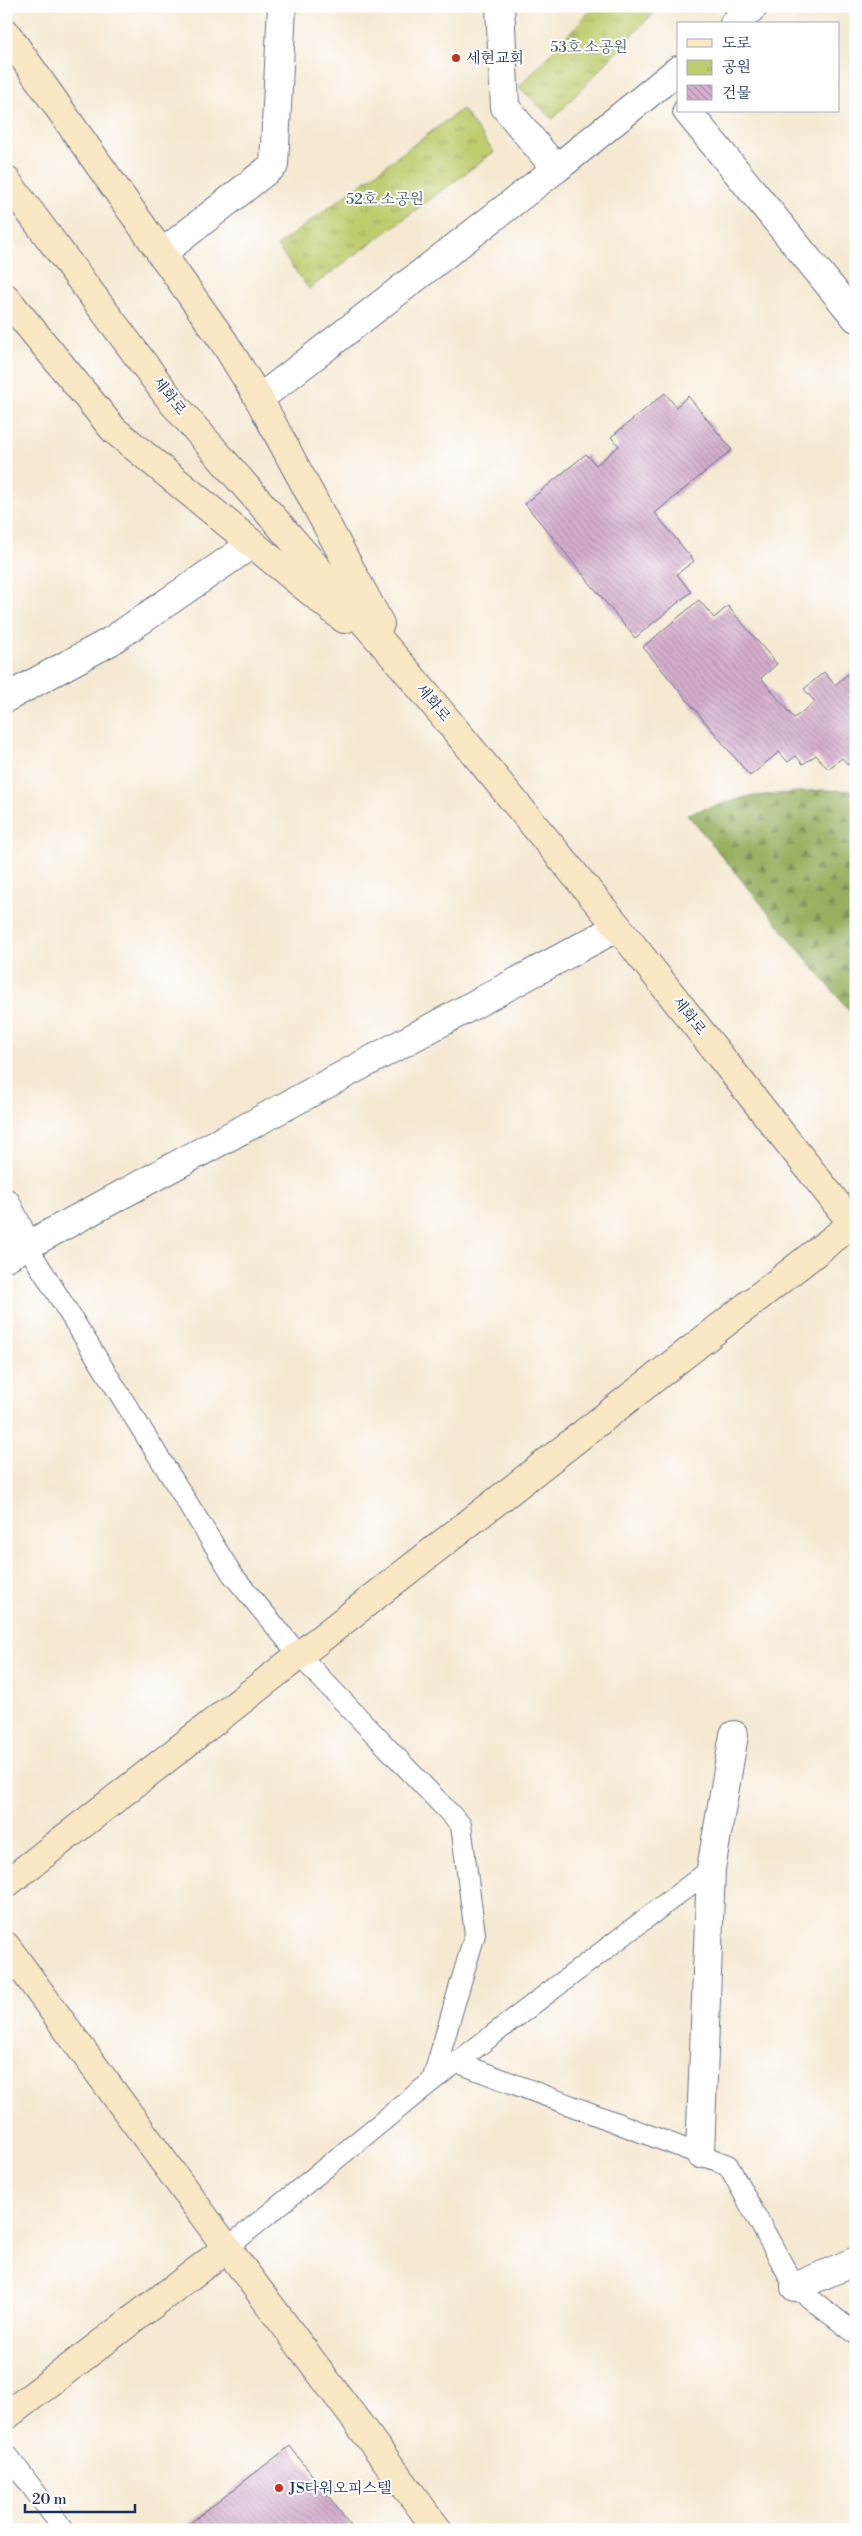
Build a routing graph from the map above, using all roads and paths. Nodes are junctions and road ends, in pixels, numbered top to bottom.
1 (282, 6) edge
2 (500, 6) edge
3 (754, 6) edge
4 (736, 22) edge
5 (6, 33) edge
6 (673, 84) edge
7 (688, 112) edge
8 (556, 169) junction
9 (6, 180) edge
10 (161, 254) junction
11 (6, 298) edge
12 (856, 318) edge
13 (259, 399) junction
14 (252, 544) junction
15 (405, 669) junction
16 (6, 698) edge
17 (618, 927) junction
18 (6, 1203) edge
19 (855, 1224) edge
20 (17, 1252) edge
21 (299, 1655) junction
22 (734, 1735) dead end
23 (710, 1869) junction
24 (6, 1884) edge
25 (6, 1946) edge
26 (456, 2062) junction
27 (432, 2081) junction
28 (700, 2154) junction
29 (226, 2248) junction
30 (856, 2261) edge
31 (795, 2287) junction
32 (856, 2334) edge
33 (18, 2399) edge
34 (6, 2416) edge
35 (6, 2453) edge
36 (64, 2530) edge
37 (438, 2530) edge

1 - 10 street
2 - 8 street
3 - 4 street
5 - 10 main road
6 - 8 street
7 - 12 street
8 - 13 street
9 - 15 main road, 세화로
10 - 13 main road
11 - 14 main road
13 - 15 main road
14 - 15 main road
14 - 16 street
15 - 17 main road, 세화로
17 - 19 main road, 세화로
17 - 20 street
18 - 20 street
19 - 21 main road
20 - 21 lane
21 - 24 main road
21 - 27 lane
22 - 23 street
23 - 26 lane
23 - 28 street
25 - 29 main road
26 - 27 lane
26 - 28 lane
27 - 29 lane
28 - 31 lane
29 - 33 main road
29 - 37 main road
30 - 31 street
31 - 32 lane
33 - 34 main road
35 - 36 lane

